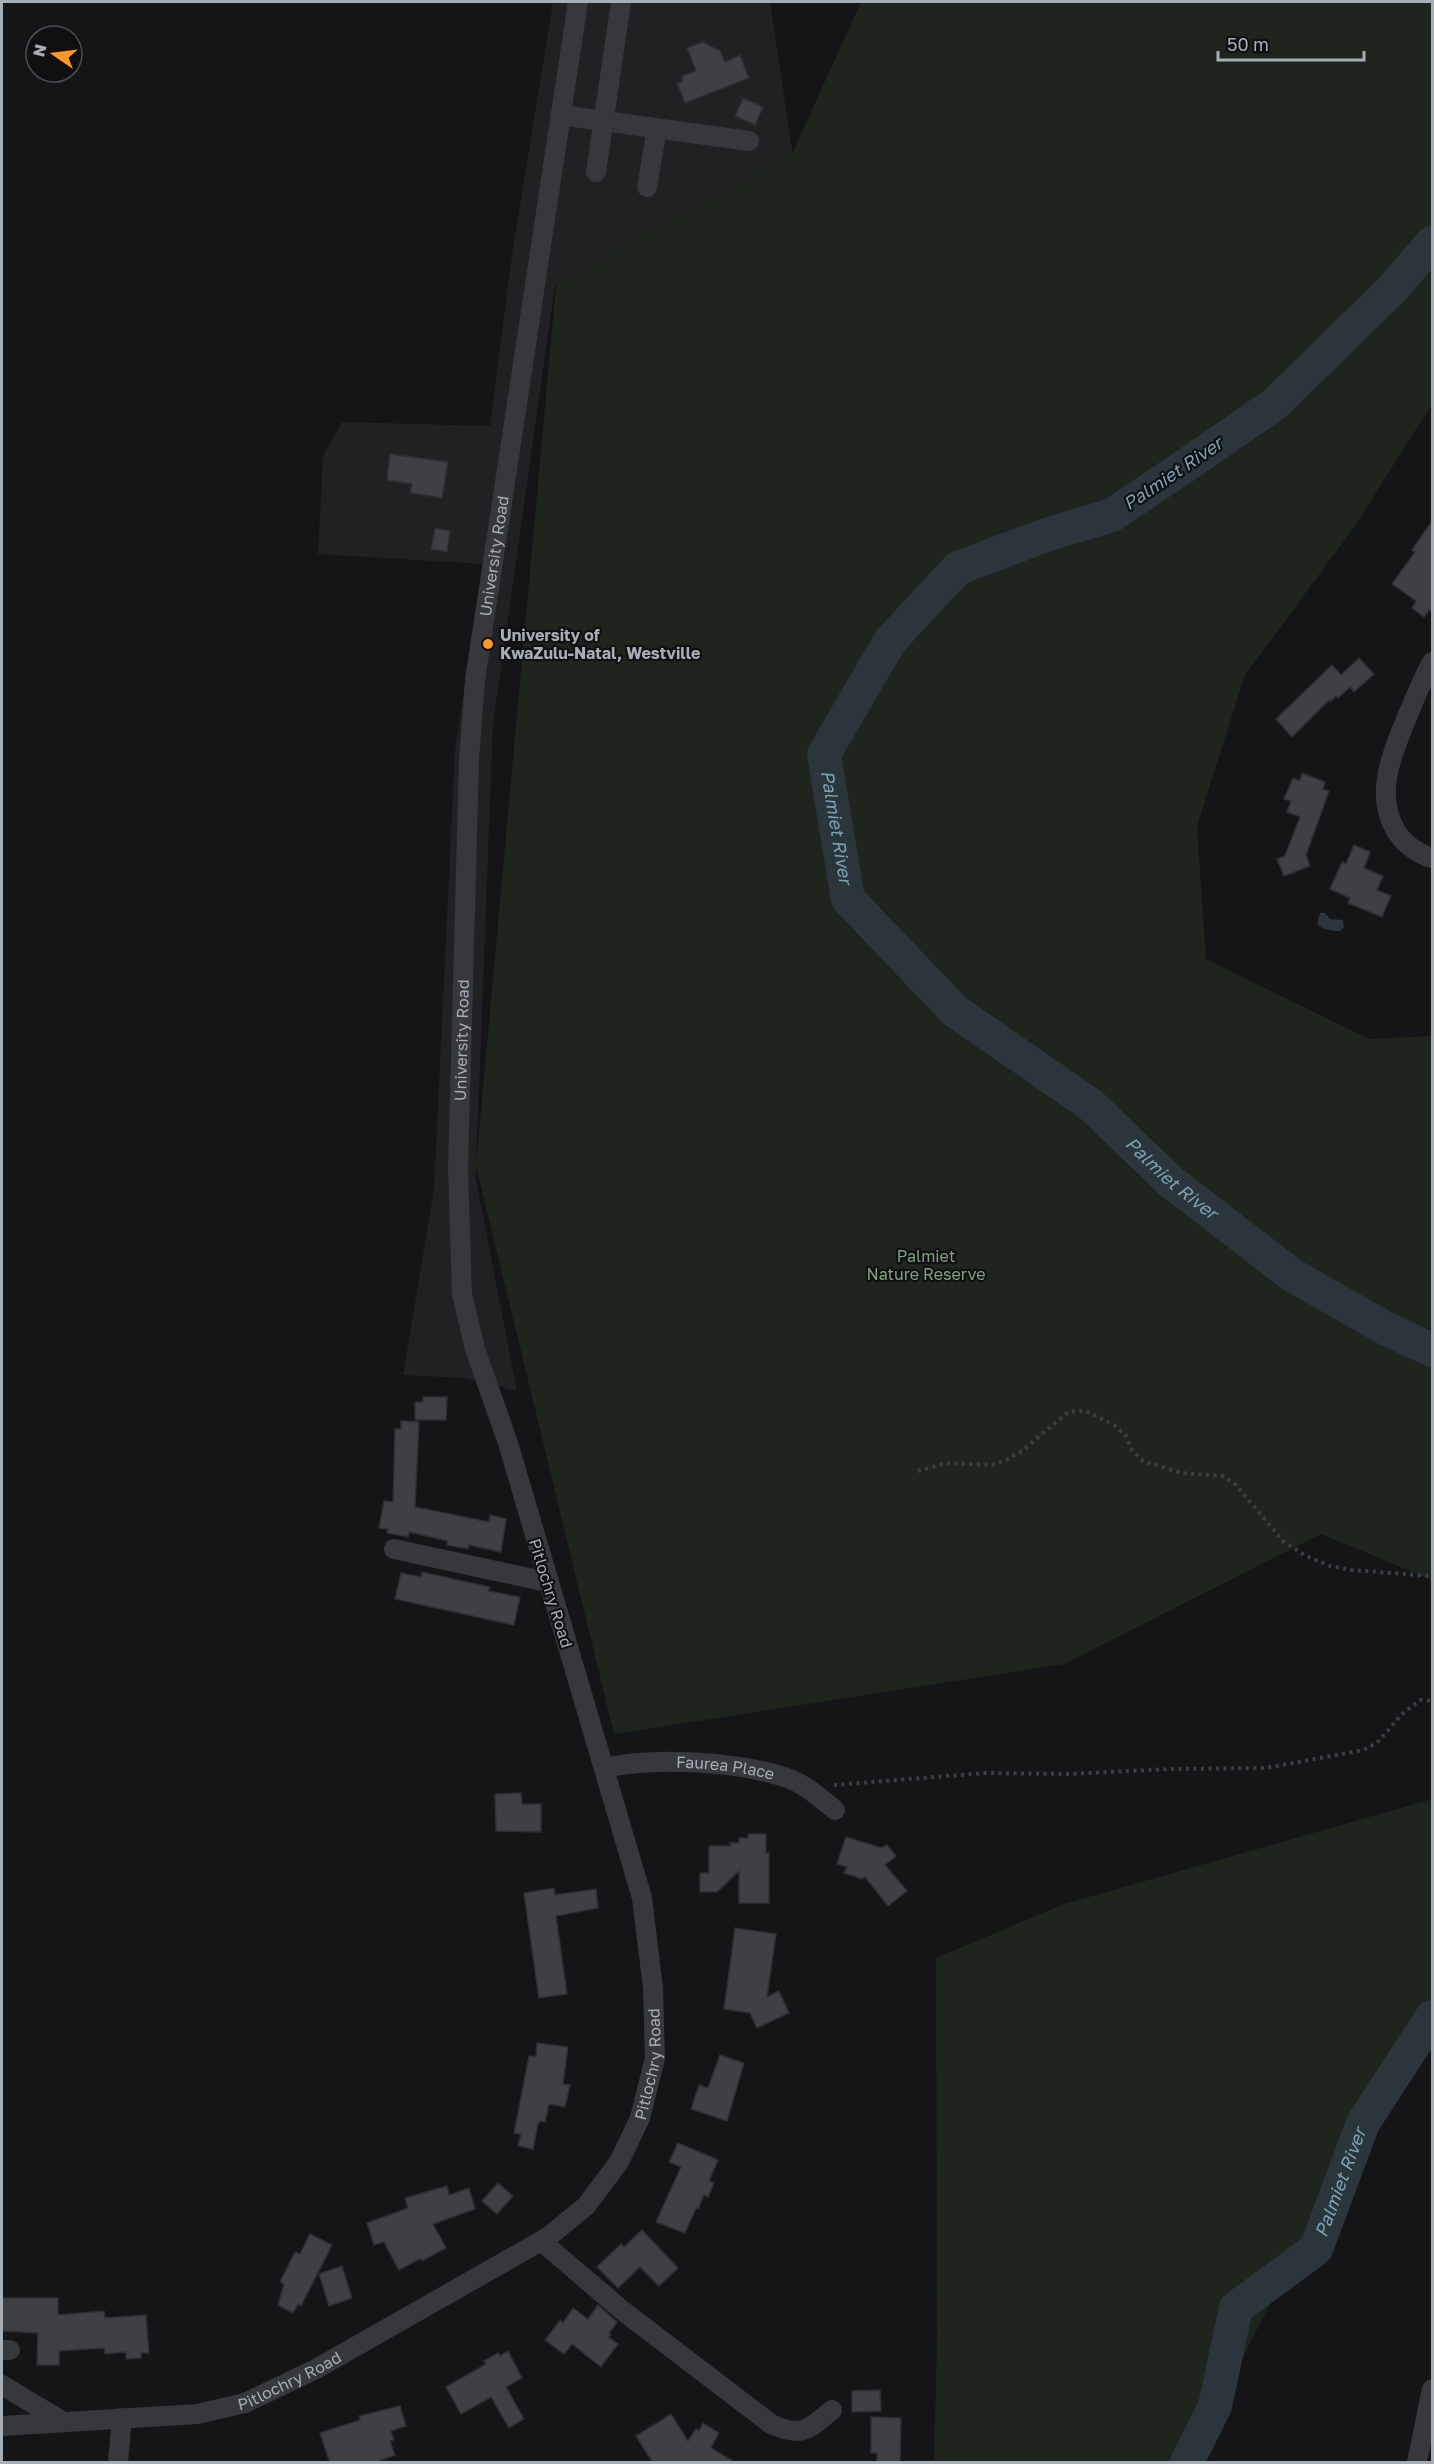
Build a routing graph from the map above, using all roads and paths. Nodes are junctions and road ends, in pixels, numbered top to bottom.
1 (578, 2) edge
2 (621, 2) edge
3 (560, 115) junction
4 (604, 121) junction
5 (657, 128) junction
6 (749, 141) dead end
7 (596, 172) dead end
8 (647, 187) dead end
9 (1432, 662) edge
10 (1432, 858) edge
11 (462, 1294) joint
12 (918, 1471) dead end
13 (394, 1549) dead end
14 (1432, 1576) edge
15 (547, 1582) junction
16 (1432, 1701) edge
17 (604, 1768) junction
18 (805, 1786) junction
19 (835, 1810) dead end
20 (542, 2241) junction
21 (2, 2385) edge
22 (1432, 2389) edge
23 (832, 2410) dead end
24 (122, 2418) junction
25 (62, 2421) junction
26 (2, 2426) edge
27 (118, 2463) edge
28 (1417, 2463) edge

1 - 3 street, University Road
2 - 4 street
3 - 4 street
3 - 11 street, University Road
4 - 5 street
4 - 7 street
5 - 6 street
5 - 8 street
9 - 10 street
11 - 15 street, Pitlochry Road
12 - 14 path
13 - 15 street
15 - 17 street, Pitlochry Road
16 - 18 path
17 - 18 street, Faurea Place
17 - 20 street, Pitlochry Road
18 - 19 street, Faurea Place
20 - 23 street
20 - 24 street, Pitlochry Road
21 - 25 street
22 - 28 street
24 - 25 street, Pitlochry Road
24 - 27 street
25 - 26 street, Pitlochry Road

